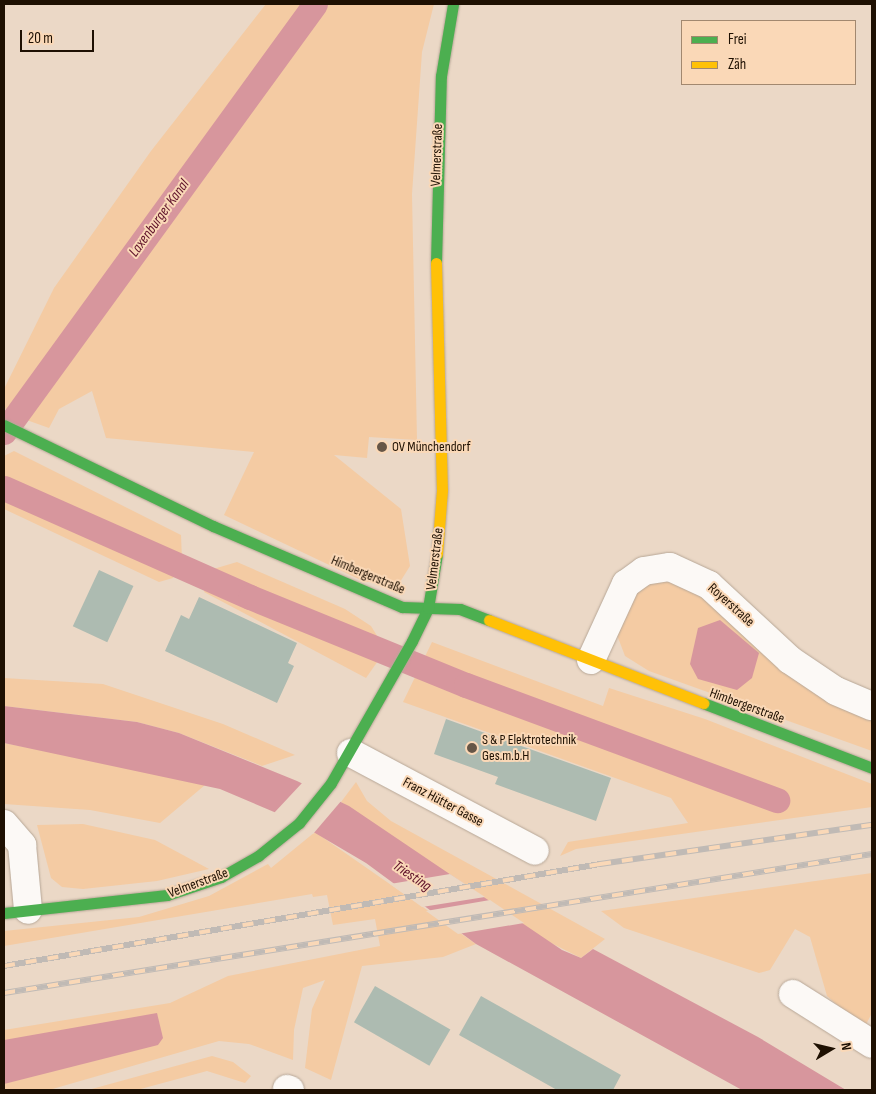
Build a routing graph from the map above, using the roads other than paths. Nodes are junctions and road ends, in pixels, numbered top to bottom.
1 (453, 4) edge
2 (4, 426) edge
3 (428, 608) junction
4 (591, 660) junction
5 (872, 706) edge
6 (346, 761) junction
7 (872, 768) edge
8 (4, 824) edge
9 (535, 851) dead end
10 (16, 911) edge
11 (793, 994) dead end
12 (872, 1044) edge

1 - 3 street, Velmerstraße
2 - 3 street, Himbergerstraße
3 - 4 street, Himbergerstraße
3 - 6 street, Velmerstraße
4 - 5 street, Royerstraße
4 - 7 street, Himbergerstraße
6 - 9 street, Franz Hütter Gasse
6 - 10 street, Velmerstraße
8 - 10 street
11 - 12 street

